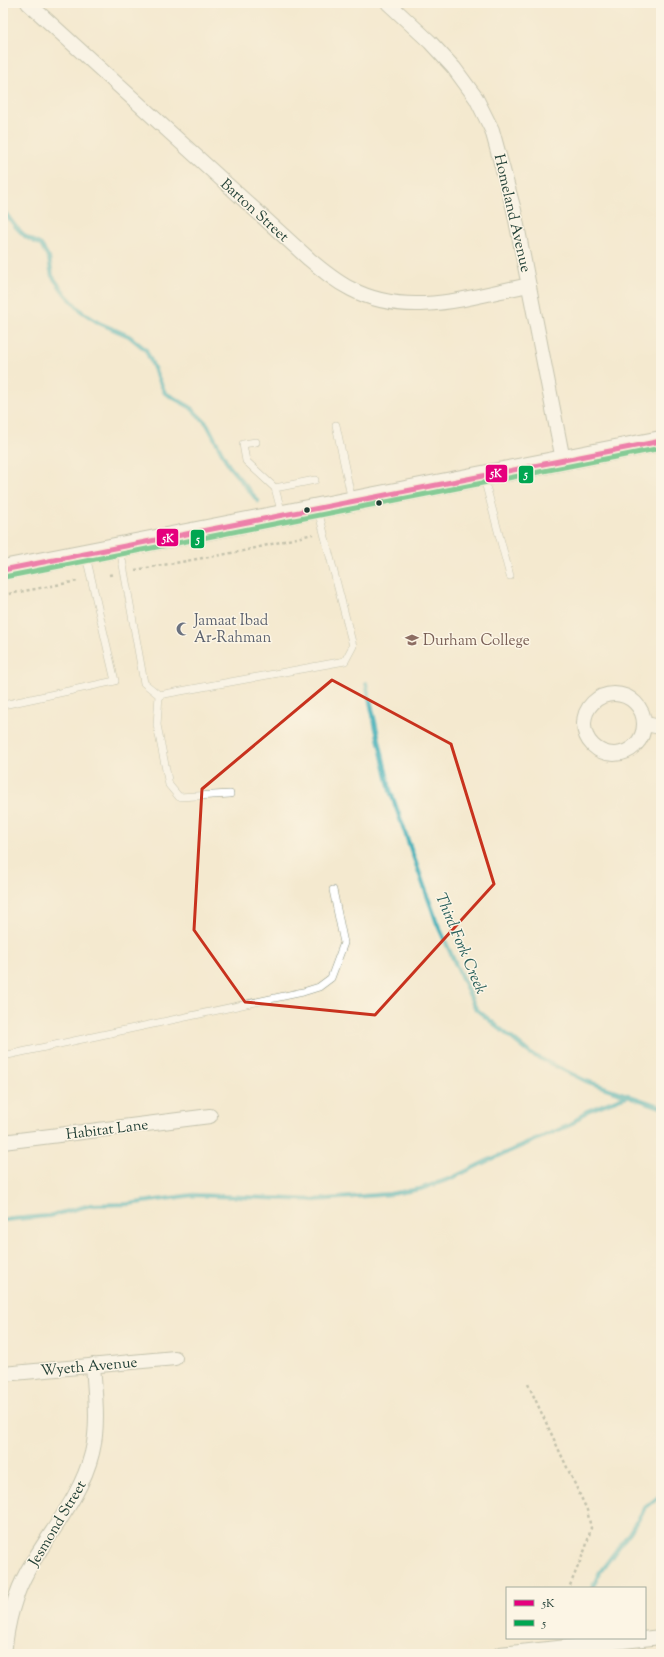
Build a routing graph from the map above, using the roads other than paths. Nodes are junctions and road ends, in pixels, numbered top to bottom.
1 (28, 3) edge
2 (388, 3) edge
3 (529, 285) junction
4 (336, 425) dead end
5 (661, 441) edge
6 (256, 442) dead end
7 (563, 460) junction
8 (484, 475) junction
9 (315, 480) dead end
10 (275, 488) junction
11 (352, 501) junction
12 (317, 507) junction
13 (282, 514) junction
14 (120, 547) junction
15 (85, 554) junction
16 (3, 570) edge
17 (510, 576) dead end
18 (159, 695) junction
19 (3, 705) edge
20 (645, 724) junction
21 (661, 727) edge
22 (230, 794) dead end
23 (333, 890) dead end
24 (3, 1056) edge
25 (210, 1116) dead end
26 (3, 1142) edge
27 (175, 1358) dead end
28 (93, 1365) junction
29 (3, 1374) edge
30 (661, 1637) edge
31 (643, 1639) edge
32 (646, 1639) edge
33 (4, 1654) edge
34 (500, 1654) edge

1 - 3 street, Barton Street
2 - 3 street, Homeland Avenue
3 - 7 street, Homeland Avenue
4 - 11 lane
5 - 7 main road
6 - 10 lane
7 - 8 main road
8 - 11 main road
8 - 17 lane
9 - 10 lane
10 - 13 lane
11 - 12 main road
12 - 13 main road
12 - 18 lane
13 - 14 main road
14 - 15 main road
14 - 18 lane
15 - 16 main road
15 - 19 lane
18 - 22 lane
20 - 20 street
20 - 21 street
23 - 24 lane
25 - 26 street, Habitat Lane
27 - 28 street, Wyeth Avenue
28 - 29 street, Wyeth Avenue
28 - 33 street, Jesmond Street
30 - 32 street
31 - 34 street

